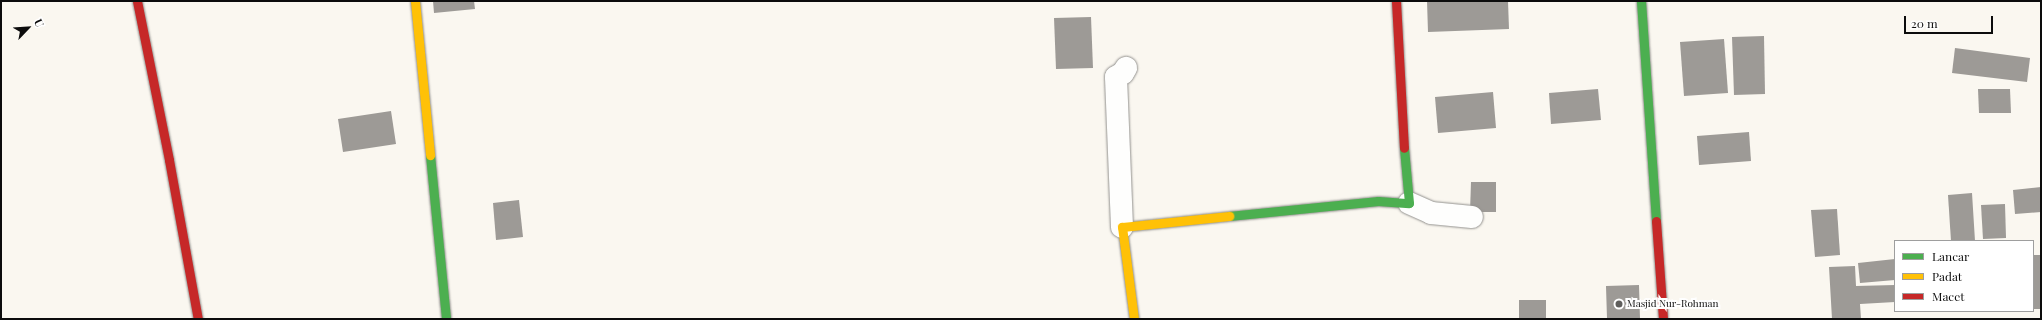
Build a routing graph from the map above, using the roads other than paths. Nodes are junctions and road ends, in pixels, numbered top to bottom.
1 (137, 1) edge
2 (415, 1) edge
3 (1396, 1) edge
4 (1641, 1) edge
5 (1126, 68) dead end
6 (1409, 202) junction
7 (1472, 217) dead end
8 (1122, 226) junction
9 (198, 319) edge
10 (446, 319) edge
11 (1134, 319) edge
12 (1663, 319) edge

1 - 9 street
2 - 10 street
3 - 6 street
4 - 12 street
5 - 8 street
6 - 7 street
6 - 8 street
8 - 11 street

